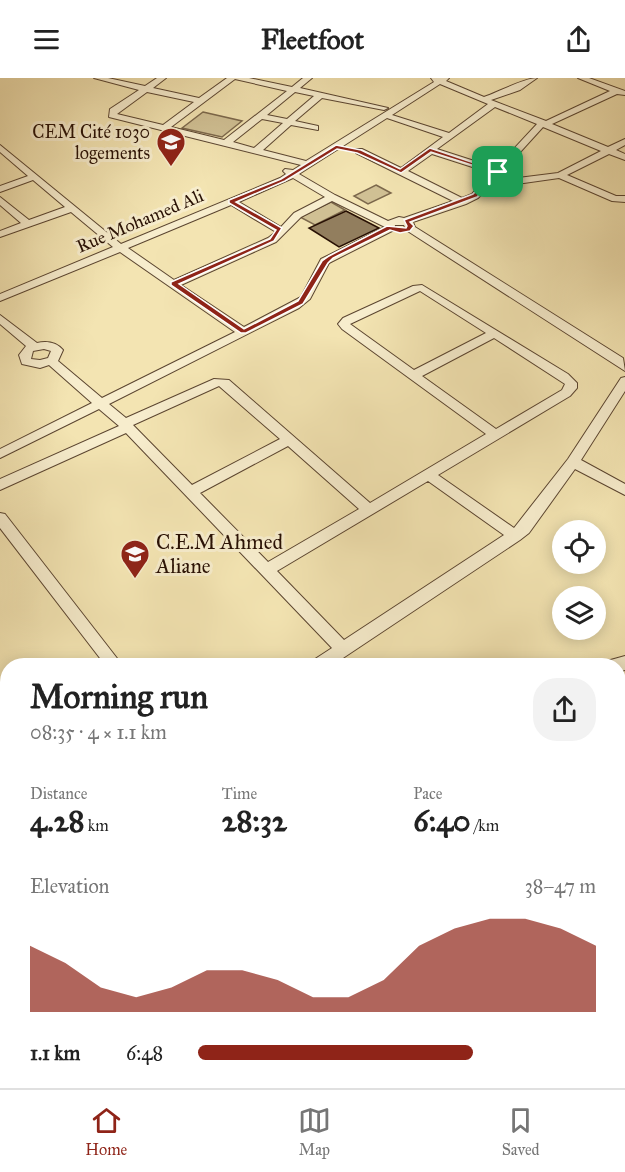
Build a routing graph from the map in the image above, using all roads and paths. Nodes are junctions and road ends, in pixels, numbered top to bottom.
1 (98, 78) edge
2 (162, 78) edge
3 (232, 78) edge
4 (238, 78) edge
5 (533, 78) edge
6 (582, 78) edge
7 (304, 79) edge
8 (438, 79) edge
9 (145, 89) junction
10 (293, 89) junction
11 (621, 93) edge
12 (320, 95) junction
13 (484, 99) junction
14 (201, 101) junction
15 (495, 103) junction
16 (385, 112) junction
17 (261, 116) junction
18 (290, 123) junction
19 (544, 123) junction
20 (315, 128) dead end
21 (163, 129) junction
22 (450, 136) junction
23 (348, 139) junction
24 (625, 142) edge
25 (335, 143) junction
26 (225, 144) junction
27 (0, 148) edge
28 (257, 150) junction
29 (430, 150) junction
30 (609, 150) junction
31 (359, 151) junction
32 (625, 157) edge
33 (302, 162) junction
34 (401, 172) junction
35 (498, 172) junction
36 (291, 173) junction
37 (560, 175) junction
38 (33, 177) junction
39 (487, 185) junction
40 (0, 189) edge
41 (332, 197) junction
42 (625, 199) edge
43 (0, 200) edge
44 (231, 201) junction
45 (463, 202) junction
46 (73, 208) junction
47 (28, 224) junction
48 (408, 224) junction
49 (389, 226) junction
50 (280, 230) junction
51 (0, 234) edge
52 (118, 246) junction
53 (174, 284) junction
54 (0, 292) edge
55 (0, 298) edge
56 (0, 318) edge
57 (243, 332) junction
58 (495, 333) junction
59 (625, 367) edge
60 (415, 375) junction
61 (625, 381) edge
62 (102, 403) junction
63 (126, 426) junction
64 (496, 435) junction
65 (288, 440) junction
66 (0, 454) edge
67 (573, 462) junction
68 (428, 474) junction
69 (0, 485) edge
70 (625, 490) edge
71 (190, 492) junction
72 (369, 510) junction
73 (0, 518) edge
74 (5, 535) edge
75 (515, 536) junction
76 (267, 570) junction
77 (343, 649) junction
78 (108, 658) edge
79 (330, 658) edge

1 - 9 street
2 - 9 street
3 - 14 street
4 - 10 street
5 - 13 street
6 - 11 street
7 - 10 street
8 - 13 street
8 - 16 street, Rue Mohamed Ali
9 - 14 street
9 - 21 street
10 - 12 street
10 - 17 street
11 - 19 street
12 - 16 street
12 - 18 street
13 - 15 street
14 - 21 street
15 - 19 street
15 - 22 street
16 - 22 street
16 - 23 street, Rue Mohamed Ali
16 - 25 street
17 - 18 street
17 - 26 street
18 - 20 street
18 - 28 street
19 - 30 street
19 - 35 street
21 - 26 street
22 - 29 street
23 - 25 street, Rue Mohamed Ali
23 - 31 street
24 - 30 street
25 - 31 street
25 - 33 street
25 - 36 street, Rue Mohamed Ali
26 - 28 street
27 - 38 street
28 - 33 street
29 - 34 street
29 - 35 street
30 - 32 street
30 - 37 street
31 - 34 street
33 - 36 street
34 - 45 street
35 - 39 street
36 - 41 street
36 - 44 street, Rue Mohamed Ali
36 - 52 street
37 - 39 street
37 - 42 street
38 - 40 street
38 - 46 street
39 - 45 street
41 - 49 street
41 - 50 street
43 - 47 street
44 - 50 street
44 - 52 street, Rue Mohamed Ali
45 - 48 street
46 - 47 street
46 - 52 street
47 - 51 street
48 - 49 street
48 - 59 street
49 - 57 street
50 - 53 street
52 - 53 street
52 - 54 street
52 - 55 street, Rue Mohamed Ali
53 - 57 street
56 - 62 street
57 - 62 street
58 - 60 street
58 - 60 street
58 - 64 street
60 - 64 street
61 - 67 street
62 - 63 street
62 - 66 street
63 - 65 street
63 - 69 street
63 - 71 street
64 - 68 street
65 - 71 street
65 - 72 street
67 - 70 street
67 - 75 street
68 - 72 street
68 - 75 street
71 - 76 street
72 - 76 street
73 - 74 street
74 - 78 street
75 - 77 street
76 - 77 street
77 - 79 street

